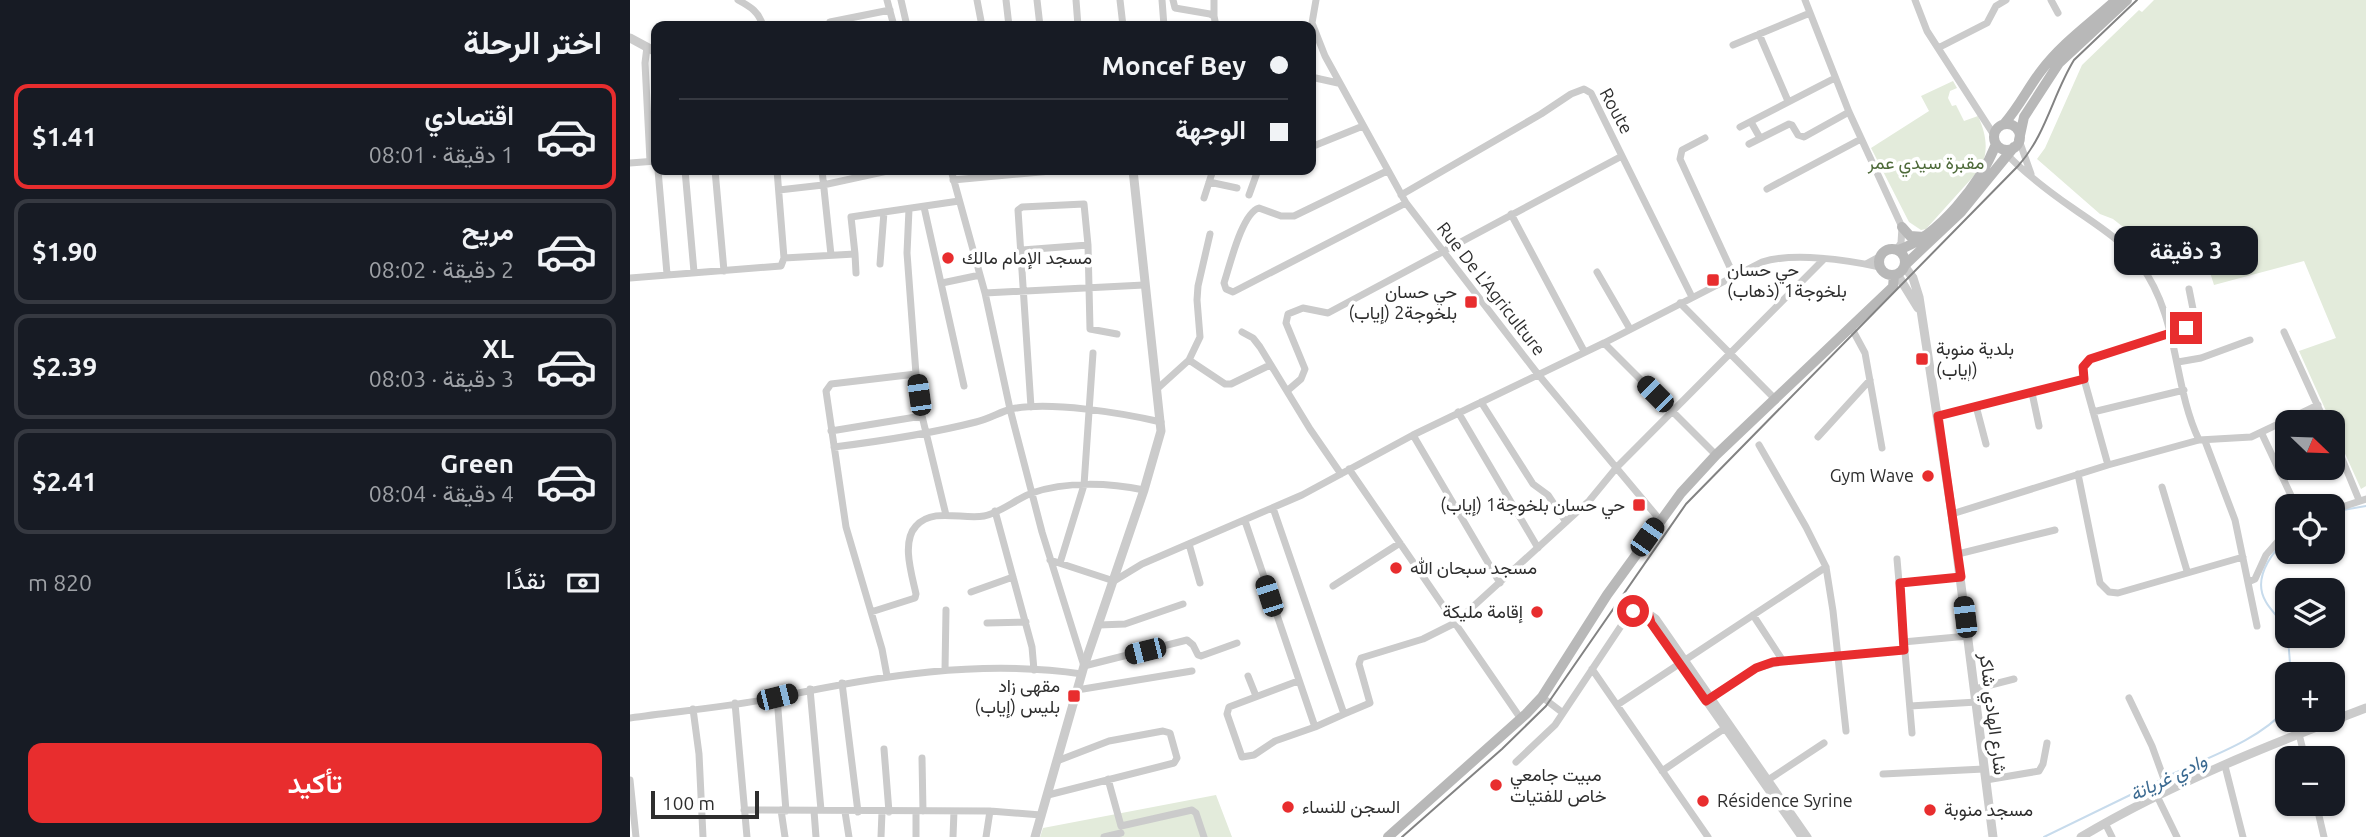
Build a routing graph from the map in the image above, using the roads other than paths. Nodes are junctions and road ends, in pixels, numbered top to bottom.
1 (738, 0) edge
2 (887, 0) edge
3 (901, 0) edge
4 (977, 0) edge
5 (1006, 0) edge
6 (1037, 0) edge
7 (1076, 0) edge
8 (1120, 0) edge
9 (1214, 0) edge
10 (1316, 0) edge
11 (1805, 0) edge
12 (1916, 0) edge
13 (2006, 0) edge
14 (2051, 0) edge
15 (2127, 0) edge
16 (2115, 3) edge
17 (1163, 4) edge
18 (1174, 4) edge
19 (890, 10) junction
20 (1810, 13) junction
21 (2058, 13) dead end
22 (1214, 16) junction
23 (762, 21) edge
24 (835, 21) edge
25 (893, 21) edge
26 (906, 21) edge
27 (981, 21) edge
28 (1008, 21) edge
29 (1039, 21) edge
30 (1078, 21) edge
31 (1122, 21) edge
32 (1215, 21) edge
33 (1312, 21) edge
34 (1759, 34) junction
35 (1316, 35) edge
36 (630, 38) edge
37 (1733, 45) dead end
38 (1938, 48) junction
39 (651, 49) edge
40 (651, 52) edge
41 (1835, 78) junction
42 (1316, 79) edge
43 (1338, 83) junction
44 (1788, 102) junction
45 (1849, 112) junction
46 (1751, 122) junction
47 (1363, 127) junction
48 (1740, 127) dead end
49 (651, 136) edge
50 (1705, 138) dead end
51 (1760, 138) junction
52 (1861, 139) junction
53 (2004, 140) junction
54 (1749, 145) dead end
55 (1316, 146) edge
56 (1622, 156) junction
57 (651, 161) edge
58 (630, 163) edge
59 (1387, 171) junction
60 (659, 175) edge
61 (685, 175) edge
62 (715, 175) edge
63 (778, 175) edge
64 (822, 175) edge
65 (869, 175) edge
66 (952, 175) edge
67 (974, 175) edge
68 (1133, 175) edge
69 (1211, 175) edge
70 (1256, 175) edge
71 (2033, 178) junction
72 (953, 180) junction
73 (1209, 181) junction
74 (823, 185) junction
75 (1237, 188) dead end
76 (1767, 189) dead end
77 (779, 190) junction
78 (1249, 195) dead end
79 (1401, 195) junction
80 (1204, 198) dead end
81 (959, 201) junction
82 (1406, 203) junction
83 (924, 207) junction
84 (908, 209) junction
85 (884, 212) junction
86 (1511, 214) junction
87 (1902, 227) junction
88 (1210, 234) dead end
89 (1924, 237) junction
90 (1088, 245) junction
91 (1022, 250) junction
92 (1897, 250) junction
93 (1443, 253) junction
94 (831, 254) junction
95 (855, 254) junction
96 (784, 258) junction
97 (1823, 260) junction
98 (880, 264) dead end
99 (1880, 265) junction
100 (724, 271) junction
101 (694, 272) junction
102 (1597, 272) dead end
103 (856, 273) dead end
104 (1899, 273) junction
105 (667, 274) junction
106 (980, 275) junction
107 (1734, 276) junction
108 (630, 278) edge
109 (942, 283) junction
110 (1144, 285) junction
111 (1090, 288) junction
112 (2189, 289) dead end
113 (1025, 290) junction
114 (1905, 290) joint
115 (985, 293) junction
116 (1692, 297) junction
117 (1881, 300) junction
118 (1680, 303) junction
119 (1922, 315) junction
120 (1852, 327) junction
121 (1630, 329) junction
122 (1242, 332) dead end
123 (2284, 332) dead end
124 (2171, 333) junction
125 (1117, 334) dead end
126 (2250, 340) dead end
127 (1604, 343) junction
128 (1584, 351) junction
129 (1093, 354) dead end
130 (1729, 354) junction
131 (1189, 360) junction
132 (2178, 362) junction
133 (1270, 365) junction
134 (1537, 373) junction
135 (916, 374) junction
136 (2084, 379) junction
137 (1870, 380) junction
138 (964, 386) dead end
139 (1157, 389) junction
140 (2184, 390) junction
141 (1287, 391) junction
142 (2032, 393) junction
143 (1776, 400) junction
144 (1481, 402) junction
145 (2318, 405) junction
146 (1976, 406) junction
147 (1031, 407) junction
148 (1010, 409) junction
149 (1088, 410) junction
150 (2320, 410) edge
151 (1458, 412) junction
152 (1672, 412) junction
153 (2093, 412) junction
154 (922, 416) junction
155 (1938, 416) junction
156 (1161, 422) junction
157 (2039, 426) dead end
158 (831, 430) junction
159 (927, 434) junction
160 (2262, 434) junction
161 (1413, 435) junction
162 (1818, 438) dead end
163 (2202, 441) junction
164 (1986, 444) dead end
165 (1759, 445) dead end
166 (834, 447) junction
167 (1882, 447) dead end
168 (1716, 455) junction
169 (2345, 462) edge
170 (2108, 465) junction
171 (1617, 467) junction
172 (1349, 469) junction
173 (1341, 474) junction
174 (2078, 474) junction
175 (1084, 485) junction
176 (2162, 487) dead end
177 (1144, 490) junction
178 (1032, 493) junction
179 (2290, 494) edge
180 (2363, 499) edge
181 (2345, 506) edge
182 (1273, 508) junction
183 (995, 511) junction
184 (1952, 514) junction
185 (946, 515) junction
186 (1660, 520) junction
187 (1245, 521) junction
188 (1566, 523) junction
189 (2055, 530) dead end
190 (1399, 543) junction
191 (1189, 544) junction
192 (2275, 545) edge
193 (1538, 548) junction
194 (1958, 554) junction
195 (2243, 557) junction
196 (1897, 559) dead end
197 (1050, 560) junction
198 (1060, 563) junction
199 (1826, 567) junction
200 (2187, 571) junction
201 (1013, 576) junction
202 (1961, 577) junction
203 (1114, 581) junction
204 (2248, 582) junction
205 (1200, 583) dead end
206 (1500, 583) junction
207 (1900, 583) junction
208 (1333, 586) dead end
209 (971, 592) dead end
210 (1183, 604) dead end
211 (946, 610) dead end
212 (871, 612) junction
213 (1753, 615) junction
214 (1026, 622) junction
215 (1455, 622) junction
216 (986, 623) dead end
217 (1099, 625) junction
218 (2257, 626) dead end
219 (1968, 636) junction
220 (1237, 643) dead end
221 (1904, 646) junction
222 (1838, 656) junction
223 (1682, 661) junction
224 (1783, 661) junction
225 (1592, 669) junction
226 (945, 670) junction
227 (1034, 670) junction
228 (1083, 670) junction
229 (1192, 671) dead end
230 (887, 676) junction
231 (1248, 676) dead end
232 (2014, 679) dead end
233 (1298, 681) junction
234 (842, 683) junction
235 (810, 689) junction
236 (1975, 689) junction
237 (1077, 690) junction
238 (1256, 696) junction
239 (777, 697) junction
240 (1542, 697) junction
241 (2129, 698) dead end
242 (1709, 699) junction
243 (1977, 702) junction
244 (735, 703) junction
245 (1617, 705) junction
246 (1910, 706) junction
247 (2366, 708) edge
248 (693, 709) junction
249 (1563, 713) junction
250 (1344, 715) junction
251 (630, 718) edge
252 (1521, 719) junction
253 (1727, 726) junction
254 (1315, 727) junction
255 (1846, 730) dead end
256 (1912, 733) dead end
257 (2299, 734) junction
258 (1824, 743) dead end
259 (2047, 743) dead end
260 (2302, 746) edge
261 (884, 749) dead end
262 (922, 758) dead end
263 (1057, 761) junction
264 (1516, 761) dead end
265 (2225, 766) junction
266 (1662, 771) junction
267 (1883, 774) dead end
268 (1985, 775) junction
269 (1108, 779) junction
270 (630, 780) edge
271 (1768, 780) junction
272 (2167, 788) junction
273 (1048, 794) junction
274 (2157, 796) junction
275 (744, 810) junction
276 (784, 810) junction
277 (817, 810) junction
278 (919, 811) junction
279 (954, 811) junction
280 (990, 811) junction
281 (845, 812) junction
282 (858, 812) junction
283 (885, 812) junction
284 (1041, 816) junction
285 (2319, 816) edge
286 (2105, 823) junction
287 (1121, 832) edge
288 (636, 837) edge
289 (703, 837) edge
290 (747, 837) edge
291 (785, 837) edge
292 (816, 837) edge
293 (849, 837) edge
294 (881, 837) edge
295 (916, 837) edge
296 (953, 837) edge
297 (986, 837) edge
298 (1035, 837) edge
299 (1104, 837) edge
300 (1204, 837) edge
301 (1388, 837) edge
302 (1708, 837) edge
303 (1801, 837) edge
304 (1808, 837) edge
305 (1991, 837) edge
306 (2081, 837) edge
307 (2112, 837) edge
308 (2177, 837) edge
309 (2243, 837) edge
310 (2324, 837) edge

1 - 23 street
2 - 19 street
3 - 26 street
4 - 27 street
5 - 28 street
6 - 29 street
7 - 30 street
8 - 31 street
9 - 22 street
10 - 33 street
11 - 20 street
12 - 38 street
13 - 38 street
14 - 21 street
15 - 16 main road
16 - 53 main road
16 - 53 main road
17 - 18 street
18 - 22 street
19 - 24 street
19 - 25 street
20 - 34 street
20 - 41 street
22 - 32 street
34 - 37 street
34 - 44 street
35 - 43 street, Rue De L'Agriculture
36 - 39 street
38 - 53 street
40 - 49 street
41 - 44 street
41 - 45 street
42 - 43 street
43 - 47 street, Rue De L'Agriculture
44 - 46 street
45 - 51 street
45 - 52 street
46 - 48 street
46 - 51 street
47 - 55 street
47 - 59 street, Rue De L'Agriculture
50 - 107 street
51 - 54 street
52 - 76 street
52 - 87 street
53 - 71 street
53 - 71 street
53 - 89 main road
53 - 104 main road
56 - 79 street, Route
56 - 86 street, Route
56 - 116 street
57 - 58 street
59 - 79 street, Rue De L'Agriculture
59 - 82 street
60 - 105 street
61 - 101 street
62 - 100 street
63 - 77 street
64 - 74 street
65 - 74 street
66 - 72 street
67 - 72 street
68 - 110 street
69 - 73 street
70 - 78 street
71 - 124 street
72 - 81 street
73 - 75 street
73 - 80 street
74 - 77 street
74 - 94 street
77 - 96 street
79 - 82 street, Rue De L'Agriculture
81 - 83 street
81 - 106 street
82 - 93 street, Rue De L'Agriculture
83 - 84 street
83 - 109 street
84 - 85 street
84 - 135 street
85 - 95 street
85 - 98 street
86 - 93 street, Route
86 - 128 street
87 - 89 main road
87 - 92 street
88 - 131 street
89 - 92 main road
90 - 91 street
90 - 91 street
90 - 111 street
91 - 113 street
92 - 99 main road
92 - 104 main road
93 - 134 street, Rue De L'Agriculture
93 - 141 street, Route
94 - 95 street
94 - 96 street
95 - 103 street
96 - 100 street
97 - 99 street
97 - 107 street
97 - 130 street
99 - 104 main road
99 - 117 main road
100 - 101 street
101 - 105 street
102 - 121 street
104 - 114 main road
104 - 117 main road
104 - 119 street, شارع الهادي شاكر
105 - 108 street
106 - 109 street
106 - 115 street
107 - 116 street
109 - 138 street
110 - 111 street
110 - 139 street
111 - 113 street
111 - 125 street
112 - 124 street
113 - 115 street
113 - 147 street
114 - 119 street, شارع الهادي شاكر
115 - 148 street
116 - 118 street
117 - 120 main road
118 - 121 street
118 - 130 street
119 - 155 street, شارع الهادي شاكر
120 - 137 street
120 - 143 main road
121 - 127 street
122 - 133 street
123 - 145 street
124 - 132 street
124 - 136 street
126 - 132 street
127 - 128 street
127 - 152 street
128 - 134 street
129 - 149 street
130 - 143 street
130 - 152 street
131 - 133 street
131 - 139 street
132 - 140 street
133 - 141 street
134 - 144 street
134 - 171 street, Rue De L'Agriculture
135 - 154 street
135 - 158 street
136 - 142 street
136 - 153 street
137 - 162 street
137 - 167 street
139 - 156 street
140 - 153 street
140 - 163 street
141 - 173 street
142 - 146 street
142 - 157 street
143 - 168 main road
144 - 151 street
144 - 188 street
145 - 150 street
145 - 160 street
146 - 155 street
146 - 164 street
147 - 148 street
147 - 149 street
148 - 159 street
148 - 178 street
149 - 156 street
149 - 175 street
151 - 161 street
151 - 193 street
152 - 168 street
152 - 171 street
153 - 170 street
154 - 158 street
154 - 159 street
155 - 184 street, شارع الهادي شاكر
156 - 177 street
158 - 166 street
159 - 166 street
159 - 185 street
160 - 163 street
160 - 179 street
161 - 172 street
161 - 206 street
163 - 170 street
163 - 195 street
165 - 199 street
166 - 212 street
168 - 186 main road
169 - 180 street
170 - 174 street
171 - 186 street, Rue De L'Agriculture
171 - 188 street
172 - 173 street
172 - 190 street
173 - 182 street
174 - 184 street
174 - 200 street
175 - 177 street
175 - 178 street
175 - 198 street
176 - 200 street
177 - 203 street
178 - 183 street
178 - 197 street
180 - 181 street
182 - 187 street
182 - 250 street
183 - 185 street
183 - 201 street
184 - 194 street, شارع الهادي شاكر
185 - 212 street
186 - 240 main road
187 - 191 street
187 - 233 street
188 - 193 street
189 - 194 street
190 - 208 street
190 - 215 street
191 - 203 street
191 - 205 street
192 - 204 street
193 - 206 street
194 - 202 street, شارع الهادي شاكر
195 - 200 street
195 - 204 street
196 - 207 street
197 - 198 street
197 - 228 street
198 - 203 street
199 - 213 street
199 - 222 street
201 - 209 street
201 - 214 street
202 - 207 street
202 - 219 street, شارع الهادي شاكر
203 - 217 street
204 - 218 street
206 - 215 street
207 - 221 street
210 - 217 street
211 - 226 street
212 - 230 street
213 - 223 street
213 - 224 street
214 - 216 street
214 - 227 street
215 - 250 street
215 - 252 street
217 - 228 street
219 - 221 street
219 - 236 street, شارع الهادي شاكر
220 - 228 street
221 - 222 street
221 - 246 street
222 - 224 street
222 - 255 street
223 - 225 street
223 - 242 street
223 - 245 street
224 - 242 street
225 - 245 street
225 - 249 street
226 - 227 street
226 - 230 street
227 - 228 street
228 - 237 street
229 - 237 street
230 - 234 street
231 - 238 street
232 - 236 street
233 - 238 street
233 - 254 street
234 - 235 street
234 - 282 street
235 - 239 street
235 - 277 street
236 - 243 street, شارع الهادي شاكر
237 - 263 street
238 - 254 street
239 - 244 street
239 - 276 street
240 - 249 street
240 - 252 main road
241 - 272 street
242 - 253 street
243 - 246 street
243 - 268 street, شارع الهادي شاكر
244 - 248 street
244 - 275 street
245 - 266 street
246 - 256 street
247 - 257 street
248 - 251 street
248 - 289 street
249 - 264 street
250 - 254 street
252 - 301 main road
253 - 266 street
253 - 271 street
253 - 303 street
257 - 260 street
257 - 265 street
258 - 271 street
259 - 268 street
261 - 283 street
262 - 278 street
263 - 269 street
263 - 273 street
265 - 272 street
265 - 309 street
266 - 302 street
267 - 268 street
268 - 305 street, شارع الهادي شاكر
269 - 273 street
269 - 287 street
270 - 288 street
271 - 304 street
272 - 274 street
273 - 284 street
274 - 286 street
274 - 308 street
275 - 276 street
275 - 290 street
276 - 277 street
276 - 291 street
277 - 281 street
277 - 292 street
278 - 279 street
278 - 283 street
278 - 295 street
279 - 280 street
279 - 296 street
280 - 284 street
280 - 297 street
281 - 282 street
281 - 293 street
282 - 283 street
283 - 294 street
284 - 298 street
285 - 310 street
286 - 306 street
286 - 307 street
287 - 299 street
287 - 300 street

